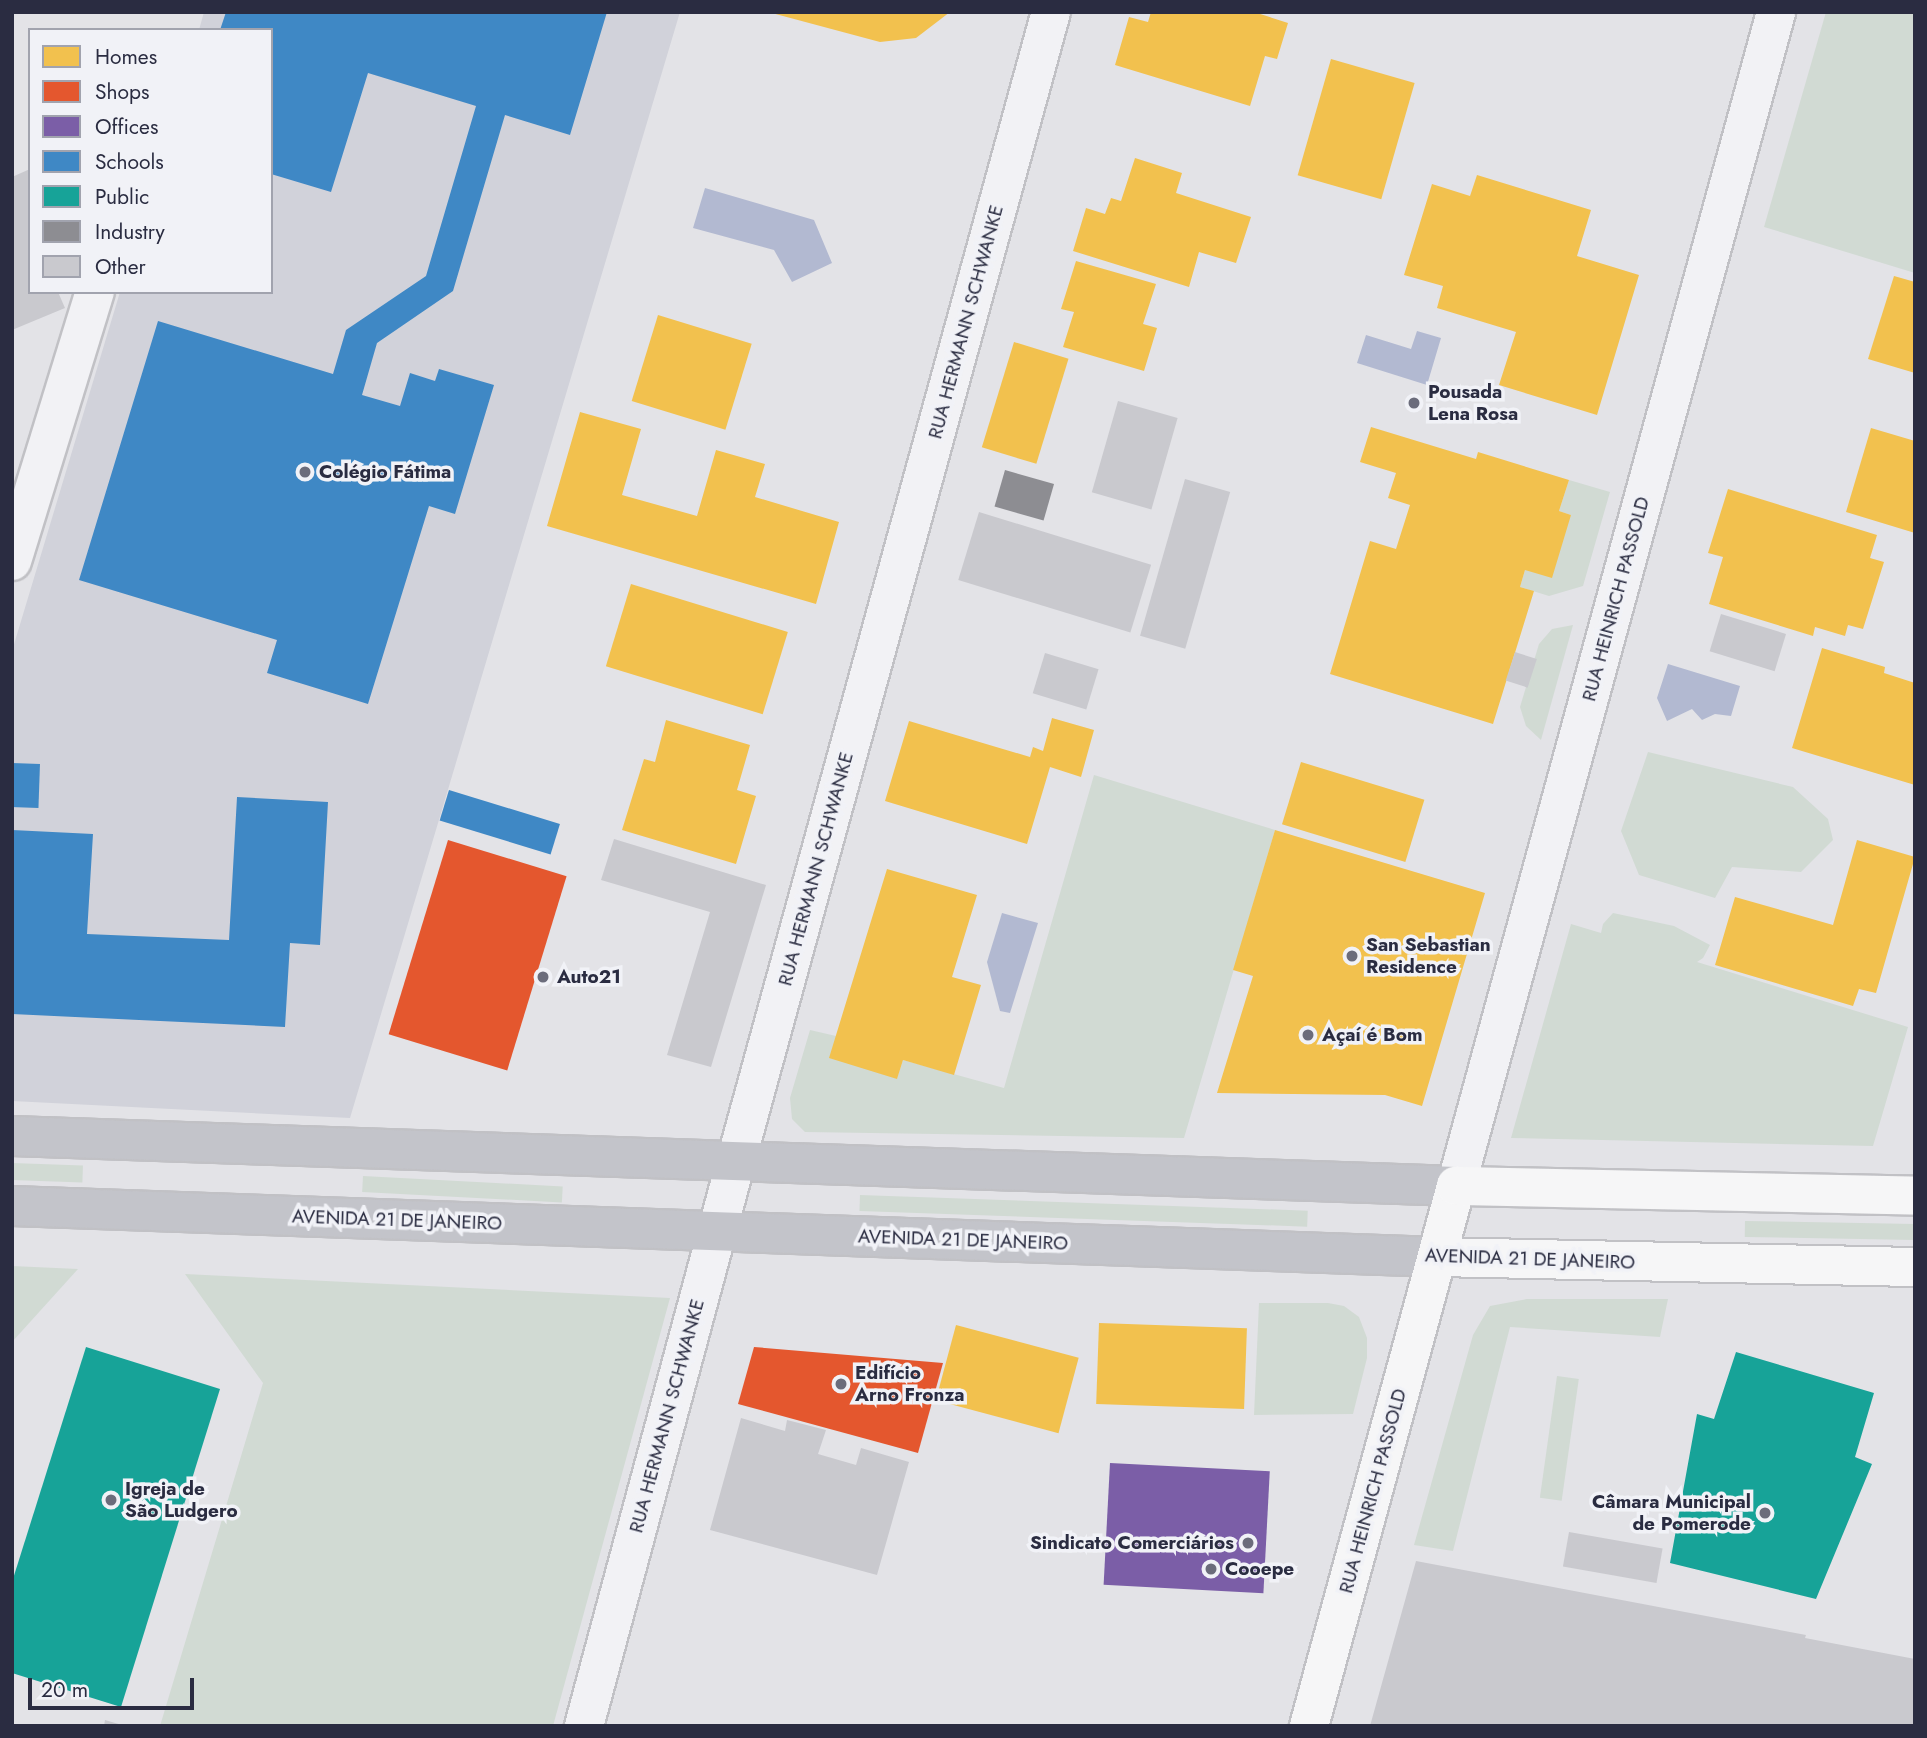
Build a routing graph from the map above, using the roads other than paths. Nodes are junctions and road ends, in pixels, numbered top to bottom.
1 (1051, 12) edge
2 (1776, 12) edge
3 (94, 294) edge
4 (12, 561) edge
5 (12, 1136) edge
6 (736, 1161) junction
7 (1456, 1186) junction
8 (1915, 1196) edge
9 (12, 1206) edge
10 (716, 1231) junction
11 (1437, 1257) junction
12 (1915, 1267) edge
13 (584, 1726) edge
14 (1309, 1726) edge

1 - 6 street, RUA HERMANN SCHWANKE
2 - 7 street, RUA HEINRICH PASSOLD
3 - 4 street
5 - 6 main road
6 - 7 main road
6 - 10 street, RUA HERMANN SCHWANKE
7 - 8 main road
7 - 11 main road, RUA HEINRICH PASSOLD
9 - 10 main road, AVENIDA 21 DE JANEIRO
10 - 11 main road, AVENIDA 21 DE JANEIRO
10 - 13 street, RUA HERMANN SCHWANKE
11 - 12 main road, AVENIDA 21 DE JANEIRO
11 - 14 main road, RUA HEINRICH PASSOLD

